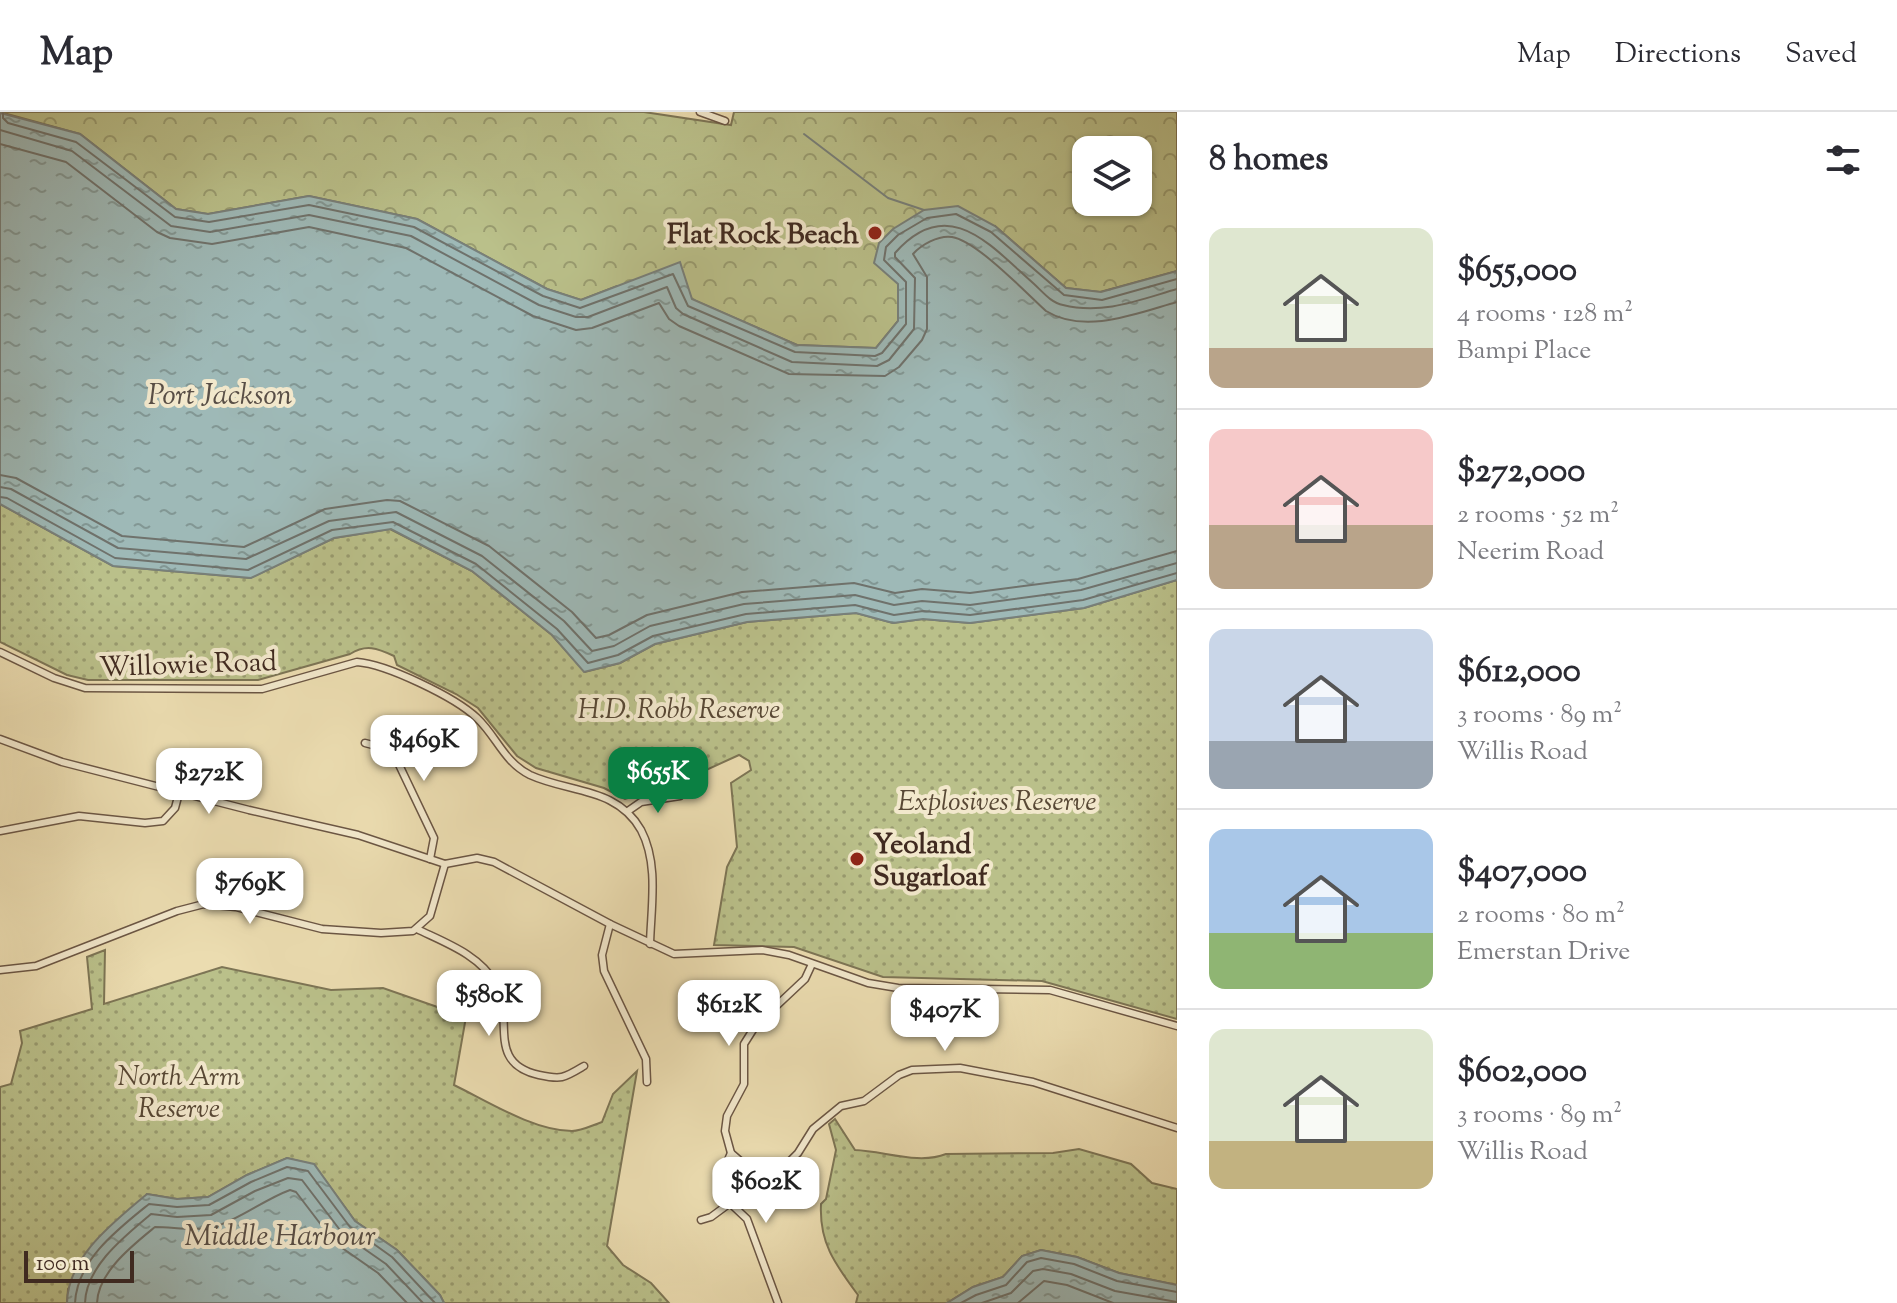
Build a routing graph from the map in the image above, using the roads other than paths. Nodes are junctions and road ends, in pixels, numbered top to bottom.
1 (700, 112) edge
2 (725, 121) dead end
3 (0, 652) edge
4 (0, 739) edge
5 (365, 743) dead end
6 (179, 793) junction
7 (680, 796) dead end
8 (628, 811) junction
9 (0, 831) edge
10 (430, 859) junction
11 (445, 864) junction
12 (610, 924) junction
13 (417, 929) junction
14 (650, 944) junction
15 (812, 964) junction
16 (0, 970) edge
17 (1177, 1026) edge
18 (584, 1066) dead end
19 (647, 1082) dead end
20 (1177, 1128) edge
21 (731, 1153) junction
22 (730, 1203) junction
23 (701, 1220) dead end
24 (778, 1303) edge

1 - 2 street
3 - 8 street, Willowie Road
4 - 6 street
5 - 10 street
6 - 9 street
6 - 10 street
7 - 8 street
8 - 14 street
10 - 11 street
11 - 12 street
11 - 13 street
12 - 14 street
12 - 19 street
13 - 16 street
13 - 18 street
14 - 15 street
15 - 17 street
15 - 21 street
20 - 21 street
21 - 22 street
22 - 23 street
22 - 24 street

